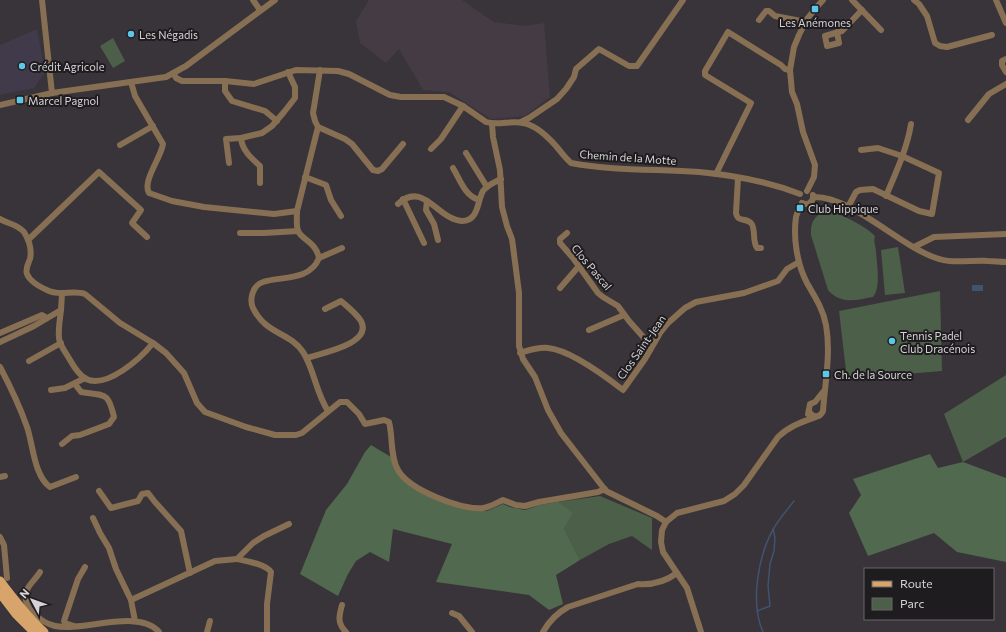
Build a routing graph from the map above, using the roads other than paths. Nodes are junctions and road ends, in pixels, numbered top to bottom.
1 (42, 0) edge
2 (253, 0) edge
3 (275, 0) edge
4 (683, 0) edge
5 (823, 0) edge
6 (852, 0) edge
7 (914, 0) edge
8 (996, 0) edge
9 (260, 10) junction
10 (862, 10) junction
11 (759, 20) dead end
12 (806, 22) junction
13 (1006, 23) edge
14 (881, 30) dead end
15 (837, 32) dead end
16 (992, 35) dead end
17 (1006, 59) edge
18 (320, 70) junction
19 (790, 70) junction
20 (288, 72) junction
21 (1006, 72) edge
22 (174, 74) junction
23 (225, 81) junction
24 (132, 82) junction
25 (1006, 84) edge
26 (52, 93) junction
27 (0, 105) edge
28 (463, 106) junction
29 (968, 120) dead end
30 (276, 121) junction
31 (520, 122) junction
32 (492, 124) junction
33 (911, 124) dead end
34 (153, 126) junction
35 (318, 127) junction
36 (241, 138) junction
37 (403, 144) dead end
38 (120, 145) dead end
39 (430, 149) dead end
40 (861, 150) dead end
41 (466, 153) dead end
42 (902, 156) junction
43 (229, 163) dead end
44 (453, 168) dead end
45 (716, 174) junction
46 (305, 177) junction
47 (738, 178) junction
48 (501, 179) junction
49 (260, 183) dead end
50 (487, 187) junction
51 (807, 191) junction
52 (800, 194) junction
53 (886, 196) junction
54 (813, 197) junction
55 (404, 199) junction
56 (479, 200) junction
57 (426, 201) junction
58 (802, 203) junction
59 (398, 204) dead end
60 (848, 207) junction
61 (297, 211) junction
62 (340, 216) dead end
63 (0, 219) edge
64 (298, 231) junction
65 (240, 233) dead end
66 (567, 233) dead end
67 (1006, 234) edge
68 (146, 237) dead end
69 (28, 240) junction
70 (438, 240) dead end
71 (424, 243) dead end
72 (914, 247) junction
73 (342, 248) dead end
74 (761, 248) dead end
75 (319, 258) junction
76 (799, 262) junction
77 (1006, 262) edge
78 (580, 266) junction
79 (560, 288) dead end
80 (62, 294) junction
81 (325, 309) dead end
82 (61, 310) junction
83 (624, 315) junction
84 (48, 318) junction
85 (589, 330) dead end
86 (0, 333) edge
87 (0, 342) edge
88 (61, 343) junction
89 (153, 343) junction
90 (654, 344) junction
91 (520, 353) junction
92 (306, 358) junction
93 (29, 361) dead end
94 (0, 367) edge
95 (85, 378) junction
96 (75, 384) junction
97 (51, 390) dead end
98 (824, 390) junction
99 (816, 402) junction
100 (823, 408) junction
101 (328, 411) junction
102 (808, 411) junction
103 (816, 417) junction
104 (803, 422) junction
105 (62, 444) dead end
106 (76, 477) dead end
107 (605, 489) junction
108 (99, 491) dead end
109 (93, 518) dead end
110 (666, 522) junction
111 (288, 524) dead end
112 (0, 537) edge
113 (237, 559) junction
114 (85, 567) dead end
115 (40, 572) dead end
116 (190, 573) junction
117 (677, 574) junction
118 (3, 580) edge
119 (0, 593) edge
120 (131, 600) junction
121 (342, 605) dead end
122 (452, 613) dead end
123 (135, 621) junction
124 (210, 621) dead end
125 (76, 627) junction
126 (31, 631) edge
127 (44, 632) edge
128 (158, 632) edge
129 (207, 632) edge
130 (267, 632) edge
131 (346, 632) edge
132 (472, 632) edge
133 (543, 632) edge
134 (701, 632) edge

1 - 26 street
2 - 9 street
3 - 9 street
4 - 31 street
5 - 12 street
6 - 10 street
7 - 16 street
8 - 13 street
9 - 22 street
10 - 14 street
10 - 15 street
11 - 12 street
12 - 19 street
17 - 21 street
18 - 20 street
18 - 28 street
18 - 35 street
19 - 45 street
19 - 51 street
20 - 23 street
20 - 30 street
22 - 23 street
22 - 24 street
23 - 30 street
24 - 26 street
24 - 34 street
25 - 29 street
26 - 27 street
28 - 32 street
28 - 39 street
30 - 36 street
31 - 32 street, Chemin de la Motte
31 - 45 street, Chemin de la Motte
32 - 48 street
33 - 42 street
34 - 38 street
34 - 61 street
35 - 37 street
35 - 46 street
36 - 43 street
36 - 49 street
40 - 42 street
41 - 50 street
42 - 53 street
42 - 53 street
44 - 56 street
45 - 47 street, Chemin de la Motte
46 - 61 street
46 - 62 street
47 - 52 street, Chemin de la Motte
47 - 74 street
48 - 50 street
48 - 91 street
50 - 56 street
51 - 52 street
51 - 54 street
52 - 58 street
53 - 60 street
54 - 58 street
54 - 60 street
55 - 57 street
55 - 59 street
55 - 71 street
56 - 57 street
57 - 70 street
58 - 76 street
60 - 72 street
61 - 64 street
63 - 69 street
64 - 65 street
64 - 75 street
66 - 78 street, Clos Pascal
67 - 72 street
68 - 69 street
69 - 80 street
72 - 77 street
73 - 75 street
75 - 92 street
76 - 90 street, Clos Saint-Jean
76 - 98 street
78 - 79 street
78 - 83 street, Clos Pascal
80 - 82 street
80 - 89 street
81 - 92 street
82 - 84 street
82 - 88 street
83 - 85 street
83 - 90 street, Clos Pascal
84 - 86 street
84 - 87 street
88 - 93 street
88 - 95 street
89 - 95 street
89 - 101 street
90 - 91 street, Clos Saint-Jean
91 - 107 street
92 - 101 street
94 - 106 street
95 - 96 street
96 - 97 street
96 - 105 street
98 - 99 street
98 - 100 street
99 - 100 street
99 - 102 street
100 - 103 street
101 - 107 street
102 - 103 street
102 - 104 street
103 - 104 street
104 - 110 street
107 - 110 street
108 - 116 street
109 - 120 street
110 - 117 street
111 - 113 street
112 - 118 street
113 - 116 street
113 - 130 street
114 - 125 street
115 - 125 street
116 - 120 street
117 - 133 street
117 - 134 street
118 - 127 main road
119 - 126 main road
120 - 123 street
121 - 131 street
122 - 132 street
123 - 125 street
123 - 128 street
124 - 129 street

